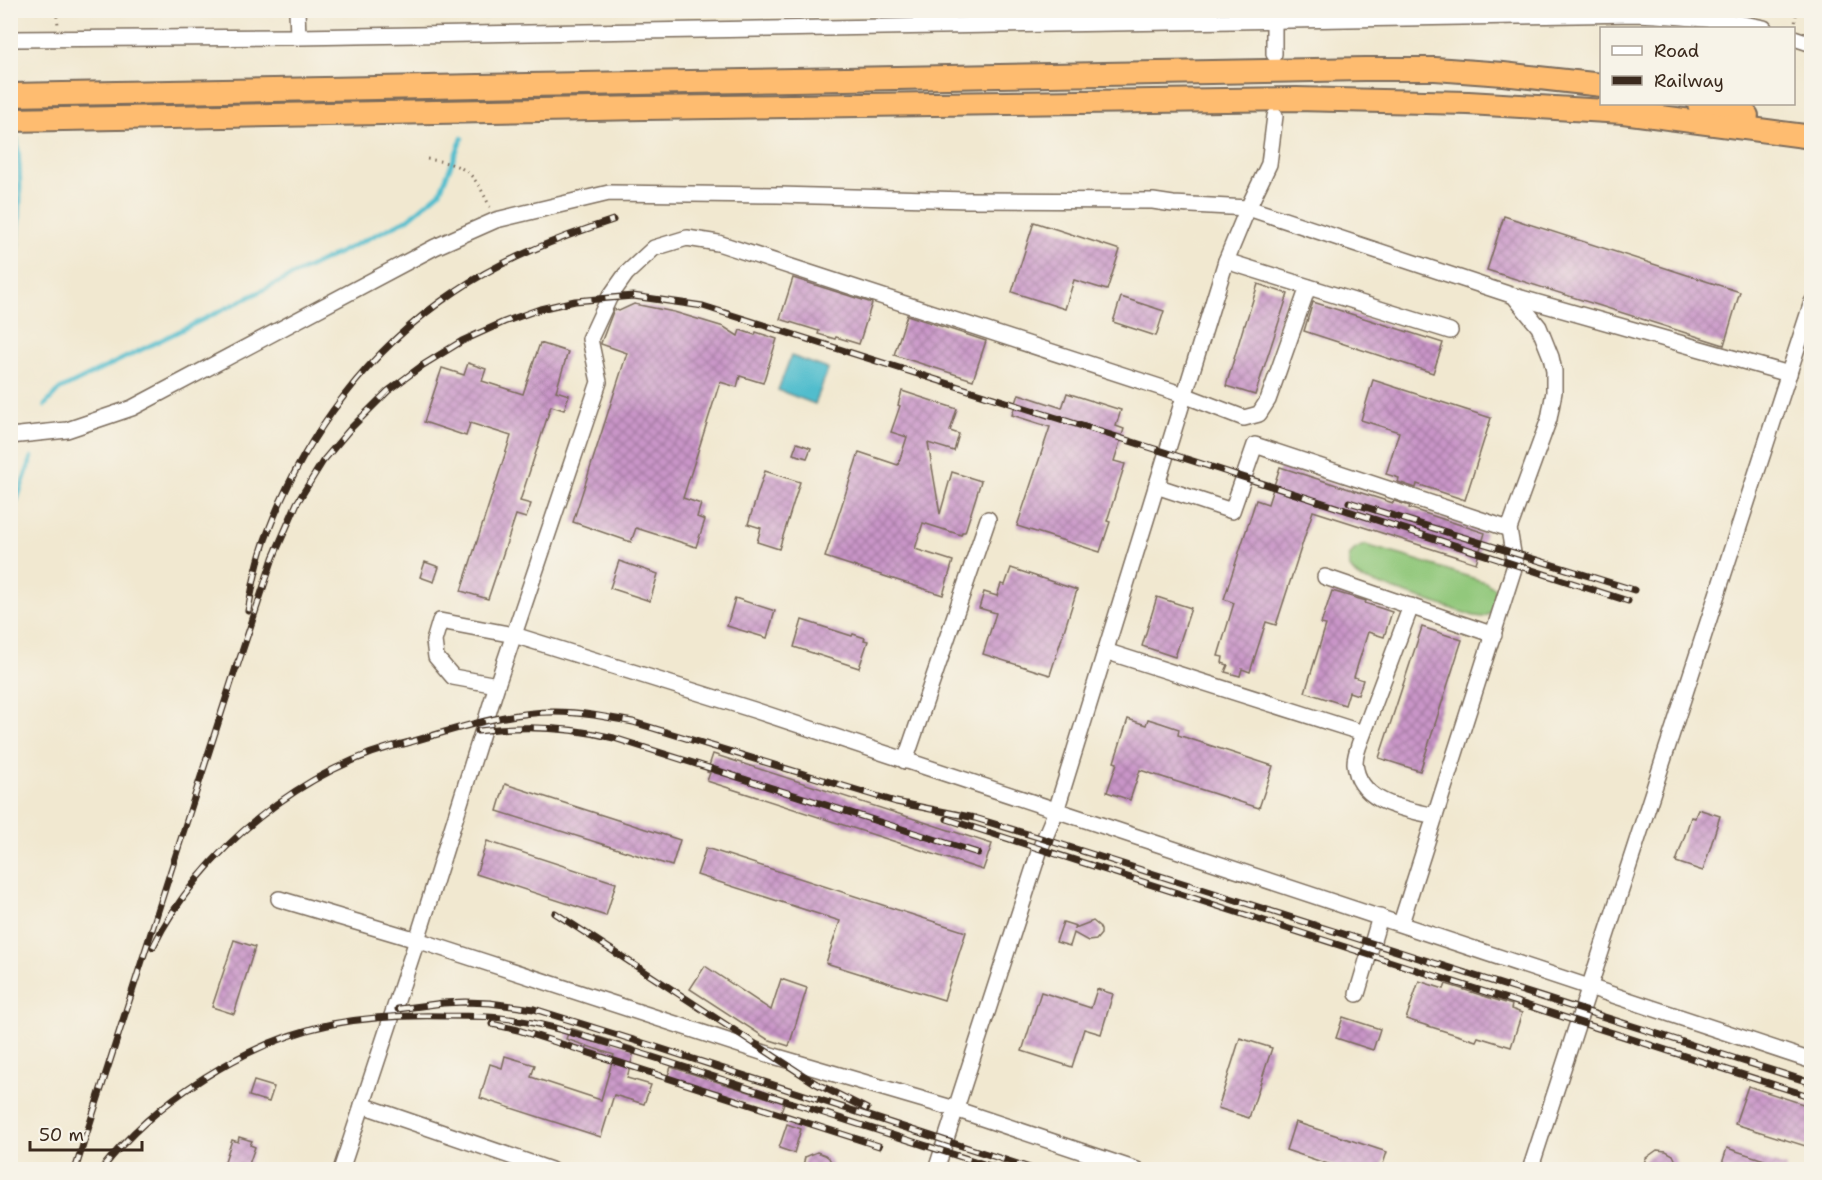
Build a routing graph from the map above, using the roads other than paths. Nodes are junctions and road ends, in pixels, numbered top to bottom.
1 (297, 10) edge
2 (1274, 15) edge
3 (1759, 27) edge
4 (298, 37) junction
5 (1795, 38) edge
6 (10, 39) edge
7 (1812, 44) edge
8 (1274, 54) dead end
9 (1600, 86) edge
10 (10, 95) edge
11 (1703, 105) edge
12 (1275, 116) dead end
13 (10, 120) edge
14 (1812, 136) edge
15 (1248, 208) junction
16 (1226, 261) junction
17 (1308, 287) junction
18 (1514, 296) junction
19 (1812, 302) edge
20 (1450, 331) dead end
21 (1789, 374) junction
22 (1184, 395) junction
23 (10, 436) edge
24 (1156, 486) junction
25 (988, 519) dead end
26 (1509, 529) junction
27 (1325, 577) dead end
28 (1411, 606) junction
29 (514, 635) junction
30 (1494, 635) junction
31 (1105, 651) junction
32 (497, 686) junction
33 (1363, 733) junction
34 (905, 761) junction
35 (1056, 811) junction
36 (1436, 816) junction
37 (279, 899) dead end
38 (1380, 917) junction
39 (1401, 923) junction
40 (417, 940) junction
41 (1589, 986) junction
42 (1357, 994) dead end
43 (1812, 1061) edge
44 (362, 1105) junction
45 (956, 1109) junction
46 (341, 1170) edge
47 (551, 1170) edge
48 (936, 1170) edge
49 (1137, 1170) edge
50 (1530, 1170) edge

1 - 4 street
2 - 3 street
2 - 4 street
2 - 8 street
4 - 6 street
5 - 7 street
9 - 10 highway
11 - 14 highway
12 - 15 street
13 - 14 highway
15 - 16 street
15 - 18 street
15 - 23 street
16 - 17 street
16 - 22 street
17 - 20 street
17 - 22 street
18 - 21 street
18 - 26 street
19 - 21 street
21 - 41 street
22 - 24 street
22 - 29 street
24 - 26 street
24 - 31 street
25 - 34 street
26 - 30 street
27 - 28 street
28 - 30 street
28 - 33 street
29 - 32 street
29 - 32 street
29 - 34 street
30 - 36 street
31 - 33 street
31 - 35 street
32 - 40 street
33 - 36 street
34 - 35 street
35 - 38 street
35 - 45 street
36 - 39 street
37 - 40 street
38 - 39 street
38 - 42 street
39 - 41 street
40 - 44 street
40 - 45 street
41 - 43 street
41 - 50 street
44 - 46 street
44 - 47 street
45 - 48 street
45 - 49 street

